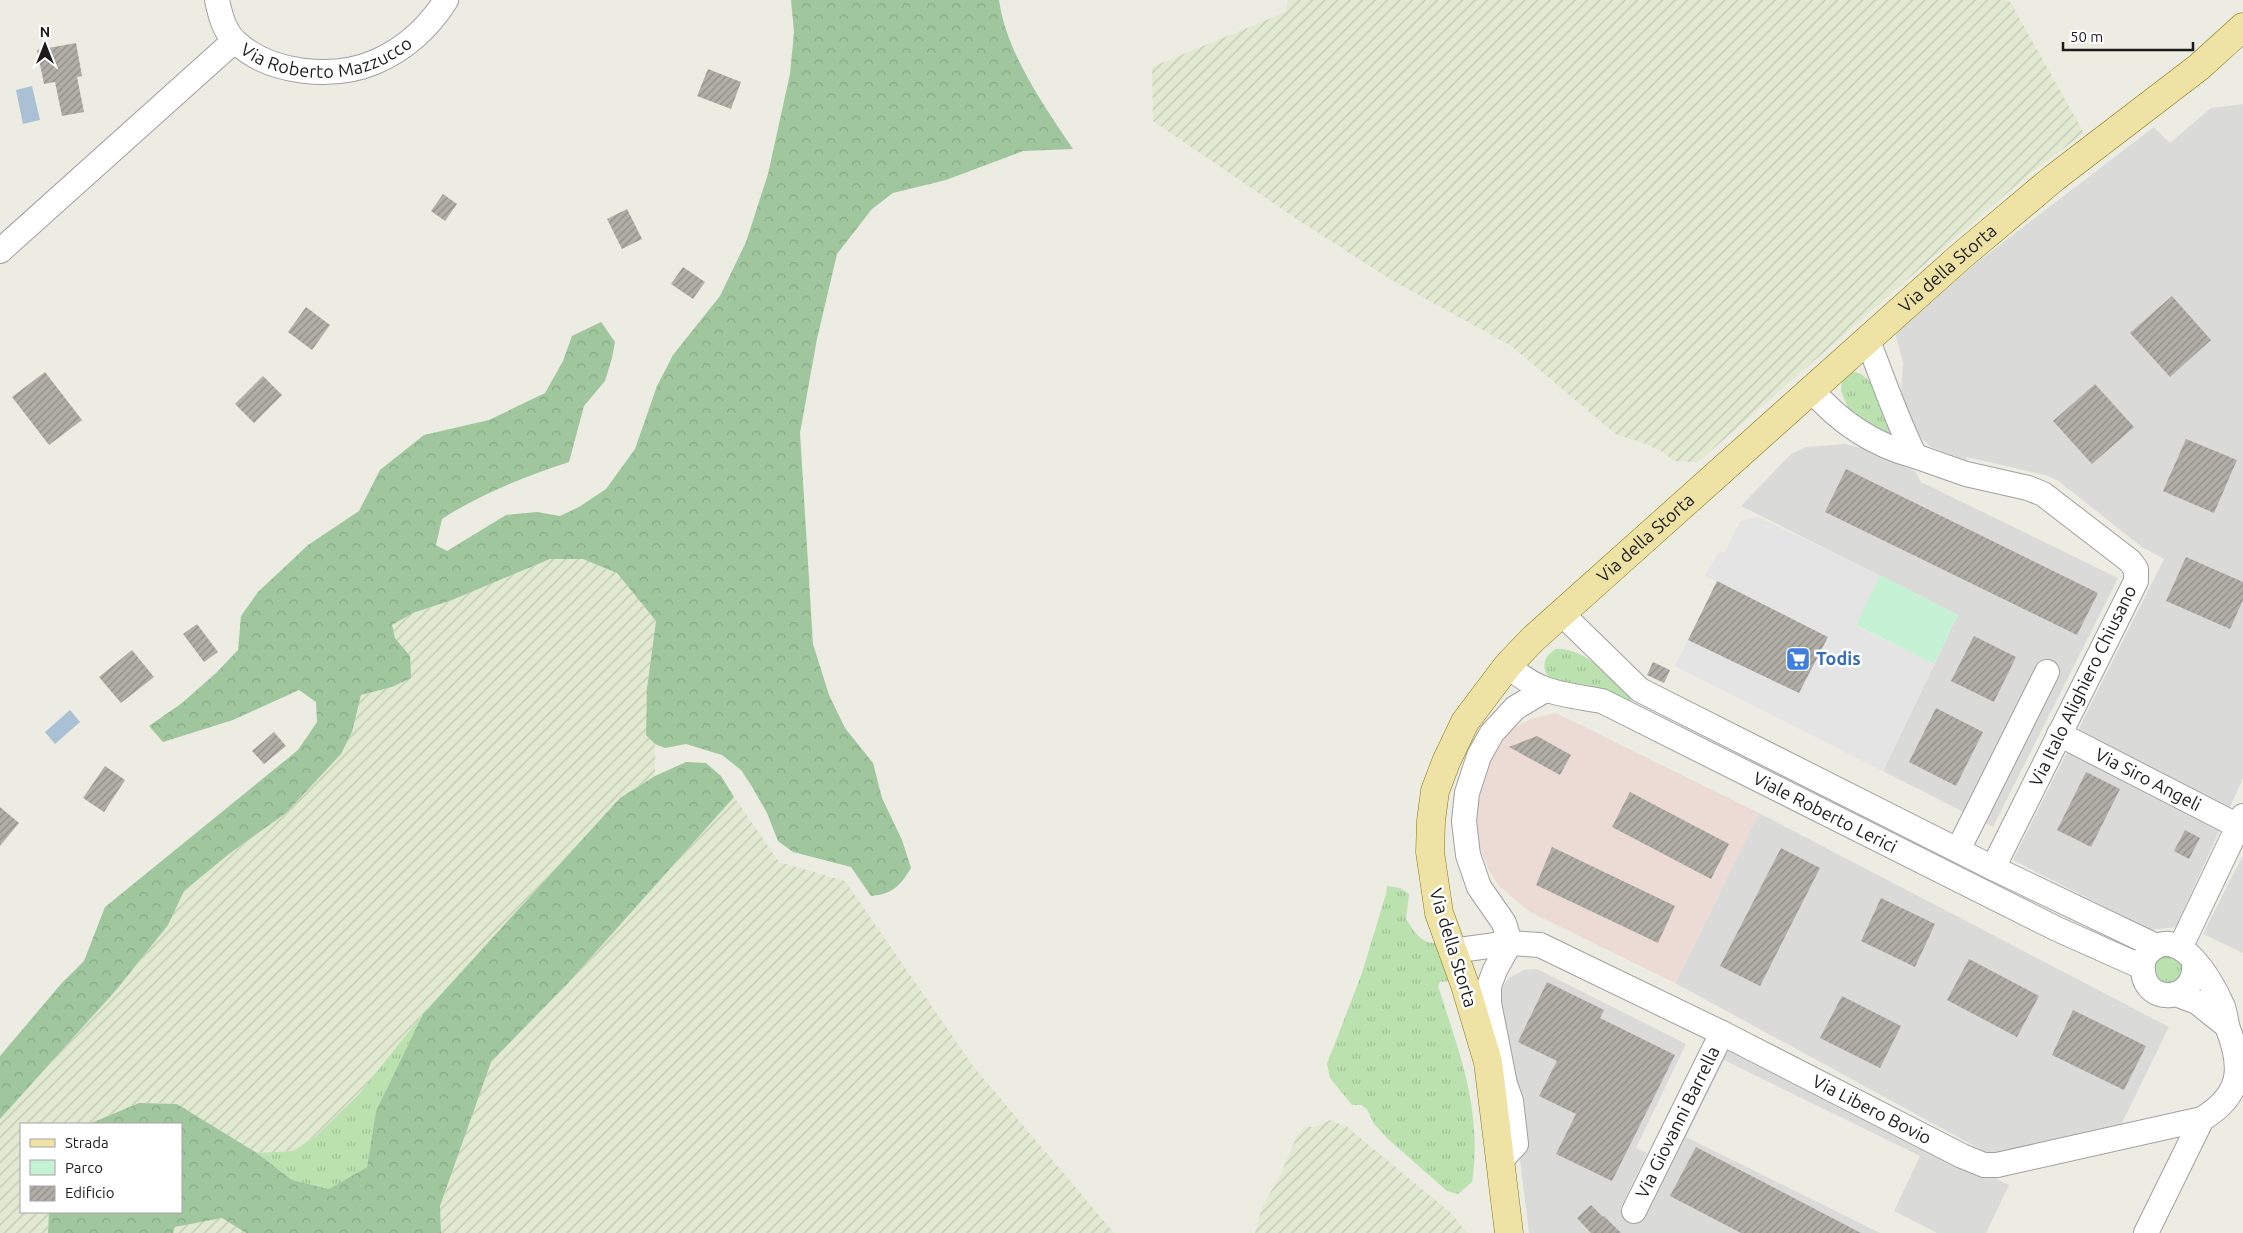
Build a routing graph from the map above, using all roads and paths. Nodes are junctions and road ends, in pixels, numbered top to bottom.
1 (217, 0) edge
2 (446, 0) edge
3 (2243, 28) edge
4 (234, 41) junction
5 (0, 251) edge
6 (1868, 339) junction
7 (1811, 389) junction
8 (1915, 456) junction
9 (1561, 613) junction
10 (1508, 665) junction
11 (2047, 672) dead end
12 (1546, 690) junction
13 (2059, 734) junction
14 (2240, 821) edge
15 (1958, 850) junction
16 (1993, 868) junction
17 (1510, 943) junction
18 (2156, 946) junction
19 (1452, 951) junction
20 (2187, 954) junction
21 (2142, 967) junction
22 (2176, 994) junction
23 (2227, 1026) junction
24 (1722, 1033) junction
25 (2202, 1119) junction
26 (1501, 1160) junction
27 (1634, 1211) dead end
28 (1510, 1233) edge
29 (2146, 1233) edge

1 - 4 street, Via Roberto Mazzucco
2 - 4 street, Via Roberto Mazzucco
3 - 6 main road, Via della Storta
4 - 5 street
6 - 7 main road, Via della Storta
6 - 8 street
7 - 8 street, Via Italo Alighiero Chiusano
7 - 9 main road, Via della Storta
8 - 13 street, Via Italo Alighiero Chiusano
9 - 10 main road, Via della Storta
9 - 15 street, Viale Roberto Lerici
10 - 12 street, Viale Roberto Lerici
10 - 19 main road, Via della Storta
11 - 15 street
12 - 17 street
12 - 21 street, Viale Roberto Lerici
13 - 14 street, Via Siro Angeli
13 - 16 street, Via Italo Alighiero Chiusano
14 - 20 street
15 - 16 street, Viale Roberto Lerici
16 - 18 street, Viale Roberto Lerici
17 - 19 street, Via Libero Bovio
17 - 24 street, Via Libero Bovio
17 - 26 street
18 - 20 street
18 - 21 street
19 - 26 main road, Via della Storta
20 - 22 street
20 - 23 street, Via Libero Bovio
21 - 22 street
22 - 23 street
23 - 25 street, Via Libero Bovio
24 - 25 street, Via Libero Bovio
24 - 27 street, Via Giovanni Barrella
25 - 29 street
26 - 28 main road, Via della Storta

